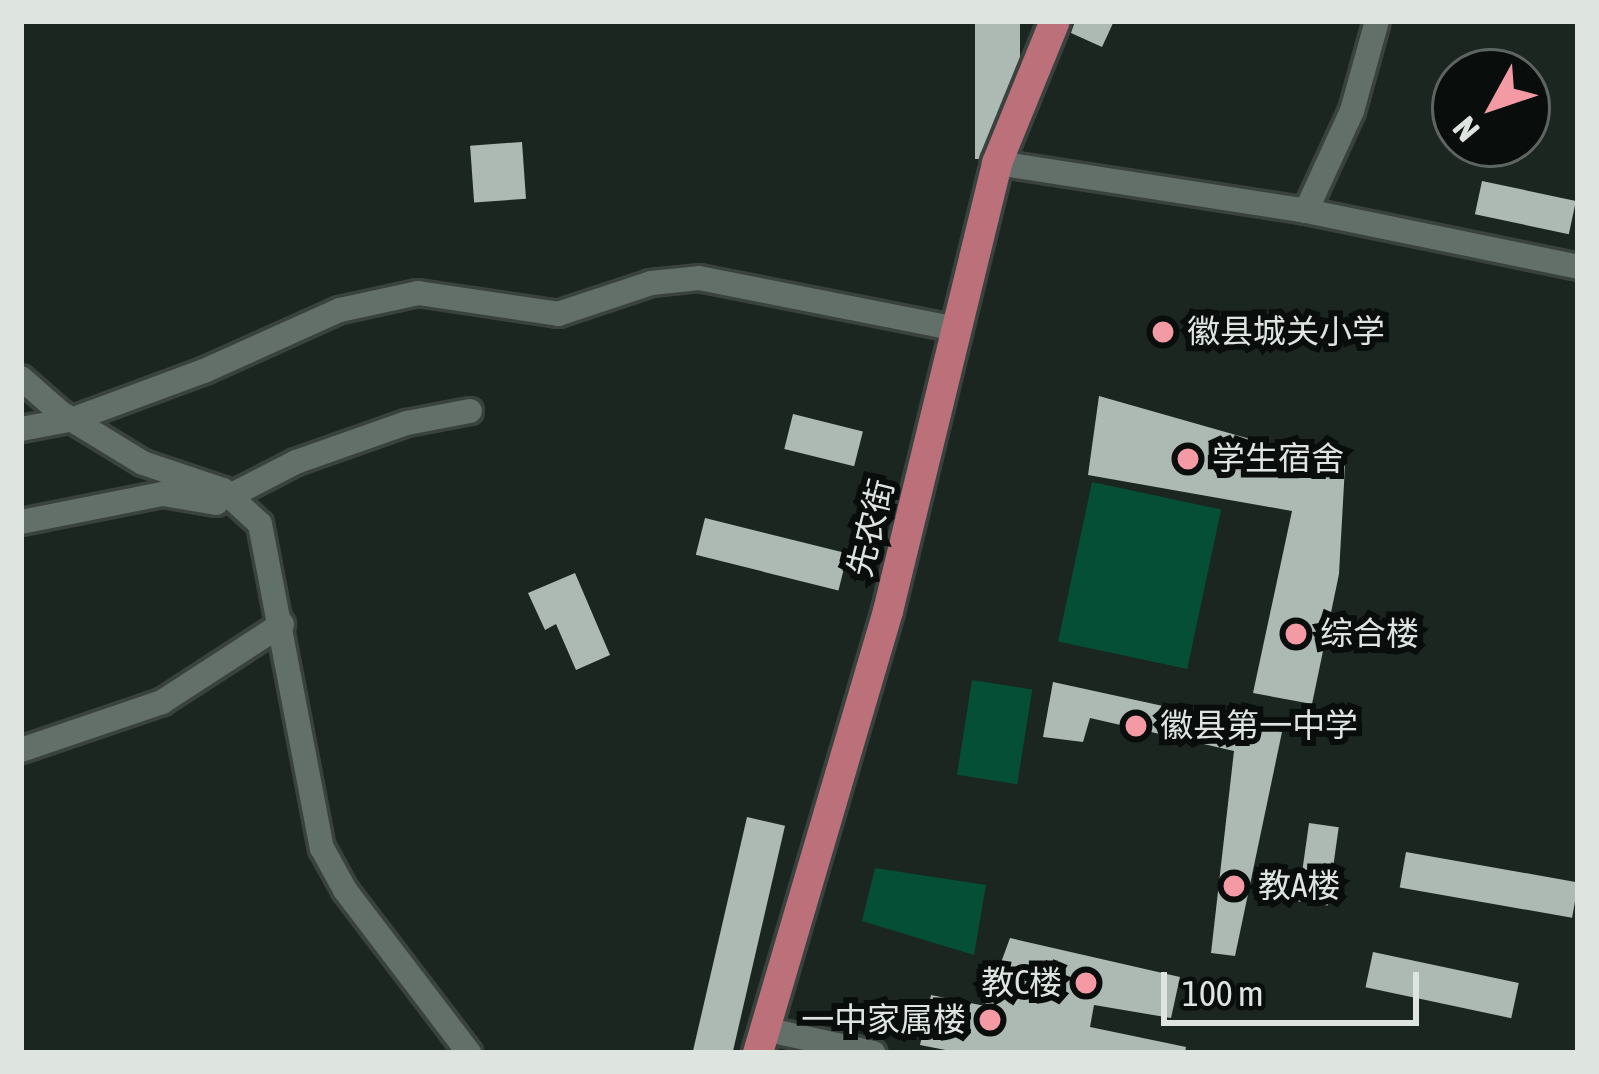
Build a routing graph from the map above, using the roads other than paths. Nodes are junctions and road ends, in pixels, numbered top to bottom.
1 (1055, 21) edge
2 (1377, 21) edge
3 (997, 163) junction
4 (1306, 211) junction
5 (1578, 267) edge
6 (956, 329) junction
7 (21, 378) edge
8 (470, 411) dead end
9 (74, 419) junction
10 (21, 429) edge
11 (230, 496) junction
12 (21, 522) edge
13 (260, 524) junction
14 (282, 624) junction
15 (21, 750) edge
16 (761, 1041) edge
17 (470, 1053) edge
18 (873, 1053) edge

1 - 3 main road, 先农街
2 - 4 street
3 - 4 street
3 - 6 main road, 先农街
4 - 5 street
6 - 9 street
6 - 16 main road, 先农街
7 - 9 street
8 - 11 street
9 - 10 street
9 - 11 street
11 - 13 street
12 - 13 street
13 - 14 street
14 - 15 street
14 - 17 street
16 - 18 street

